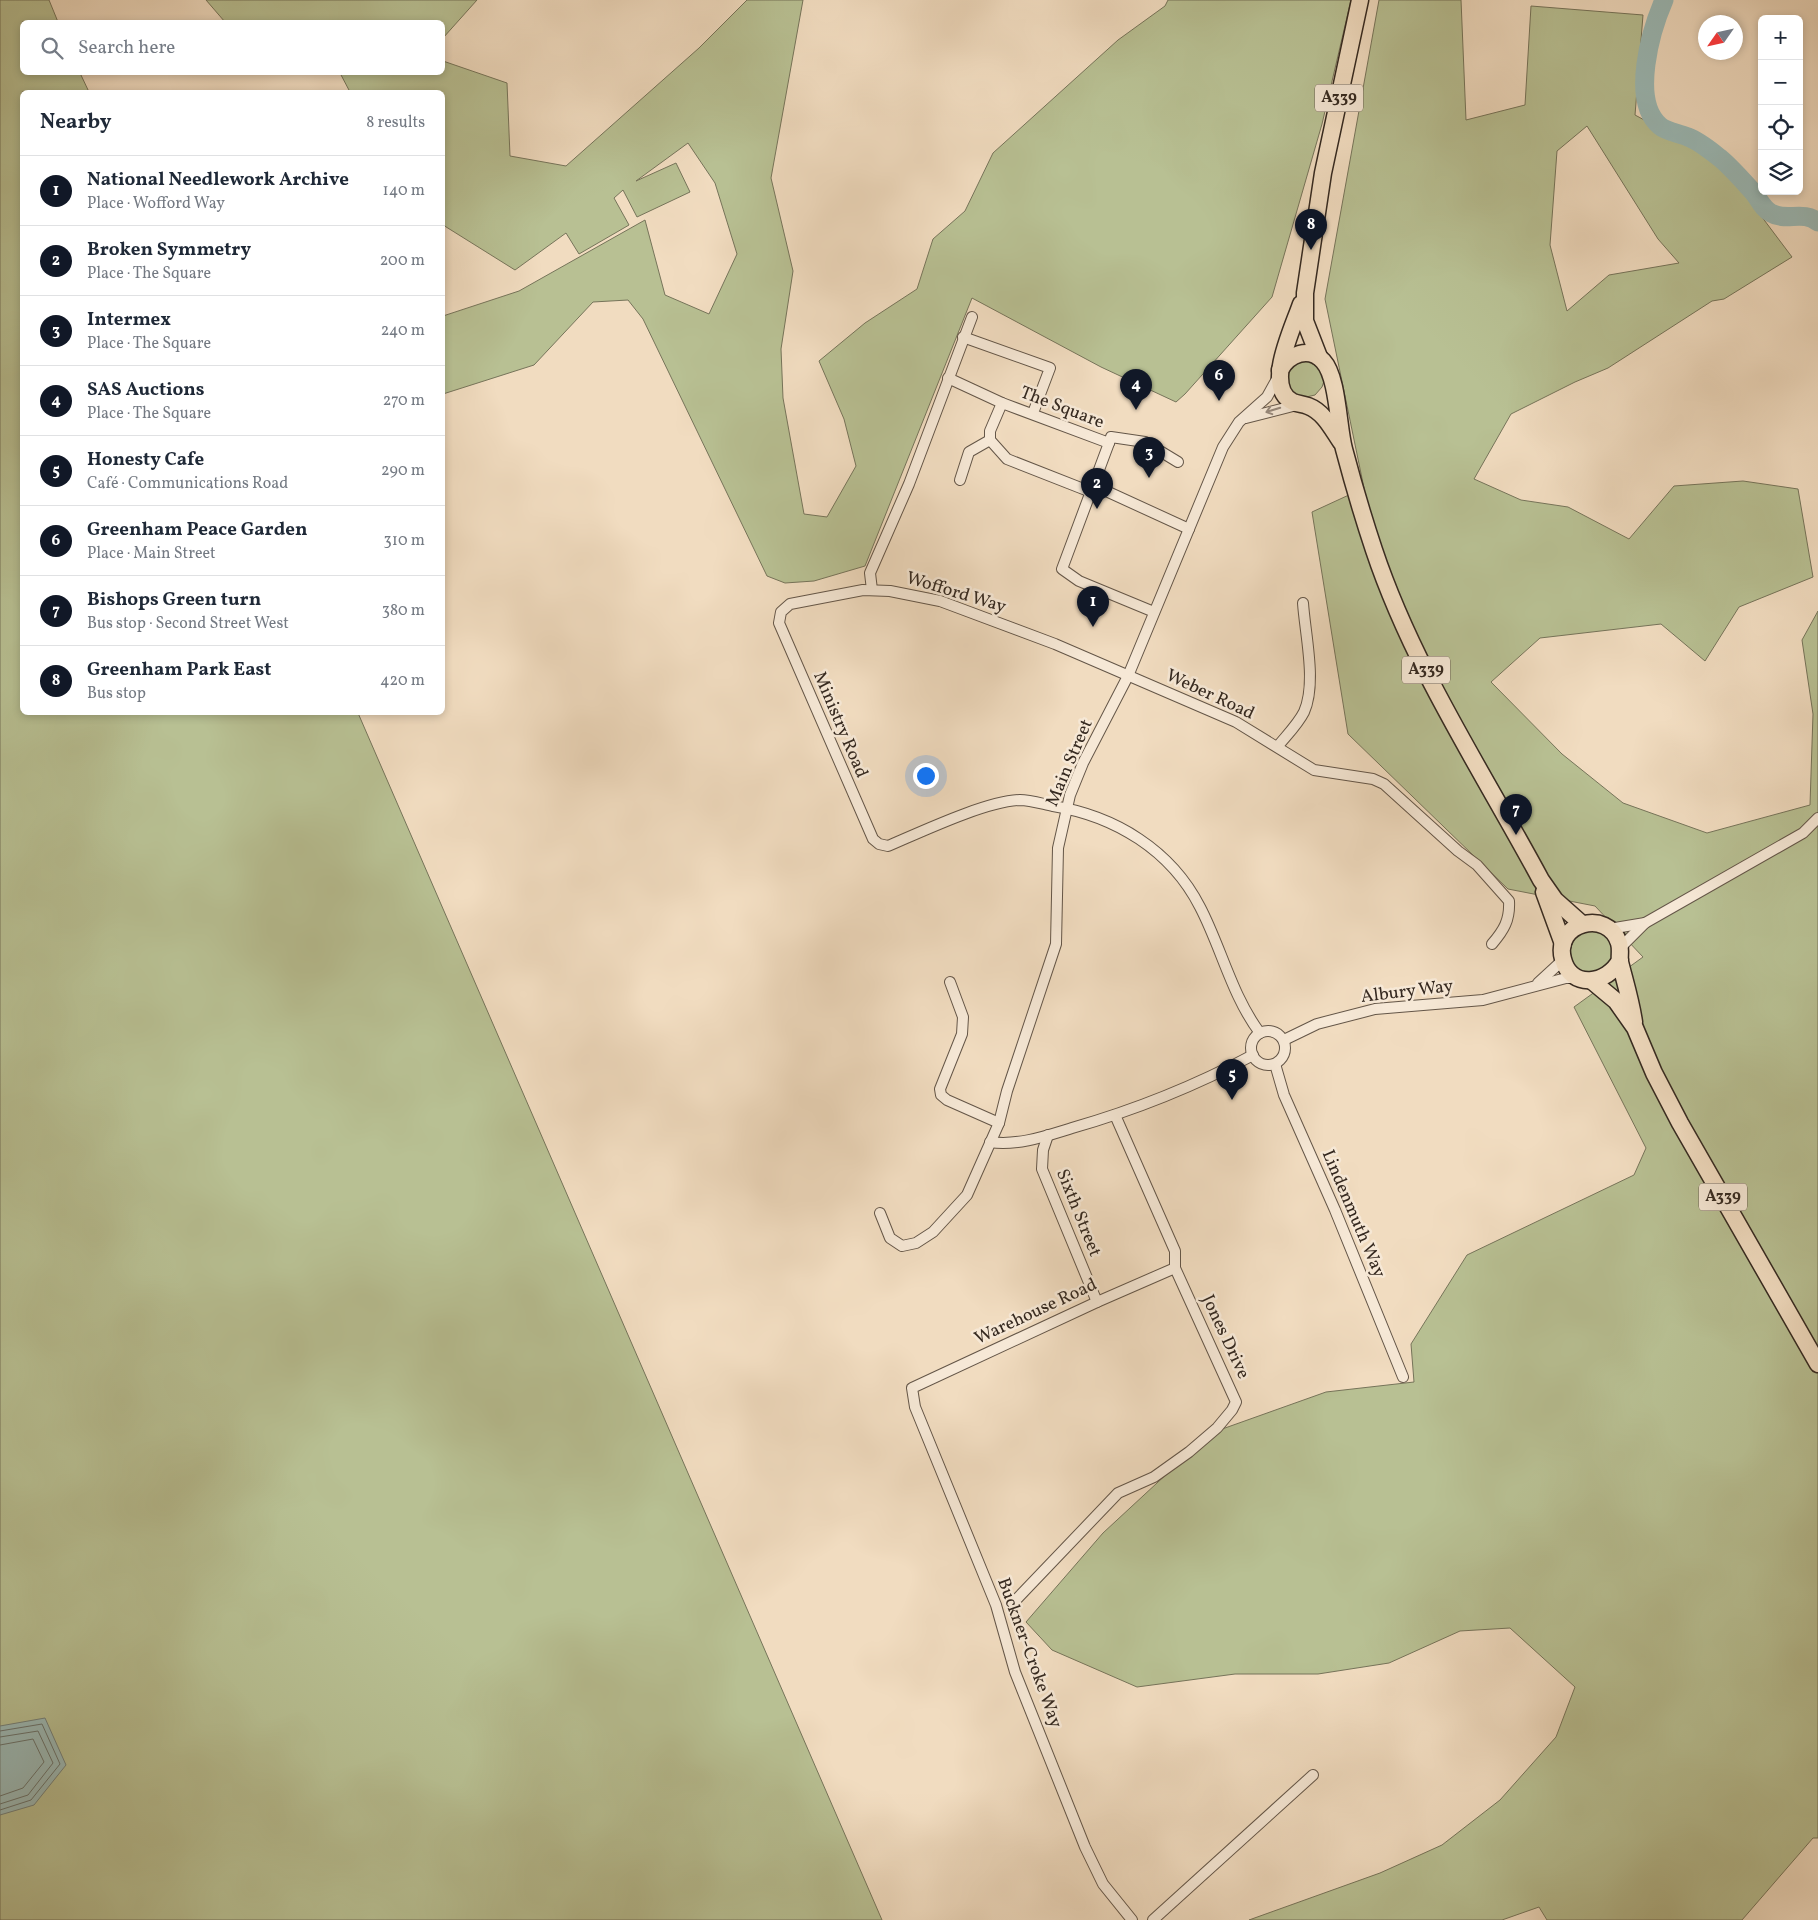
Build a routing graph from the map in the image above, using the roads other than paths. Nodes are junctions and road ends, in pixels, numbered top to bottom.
1 (1360, 0) edge
2 (1305, 293) junction
3 (972, 317) dead end
4 (963, 337) junction
5 (1319, 357) junction
6 (1279, 373) junction
7 (1330, 376) junction
8 (948, 378) junction
9 (1002, 403) junction
10 (1304, 405) junction
11 (1033, 413) junction
12 (1245, 418) junction
13 (990, 440) junction
14 (1109, 443) junction
15 (1343, 446) junction
16 (1178, 462) dead end
17 (960, 480) dead end
18 (1092, 489) junction
19 (1189, 529) junction
20 (872, 590) junction
21 (1303, 603) dead end
22 (1154, 612) junction
23 (779, 623) joint
24 (1128, 676) junction
25 (1278, 746) junction
26 (1066, 808) junction
27 (1818, 818) edge
28 (1541, 880) junction
29 (1645, 923) junction
30 (1582, 924) junction
31 (1609, 929) junction
32 (1492, 944) dead end
33 (1563, 952) junction
34 (1620, 954) junction
35 (1585, 979) junction
36 (950, 982) dead end
37 (1536, 985) junction
38 (1635, 1028) junction
39 (1260, 1033) junction
40 (1284, 1040) junction
41 (1253, 1055) junction
42 (1275, 1064) junction
43 (1115, 1115) junction
44 (999, 1123) junction
45 (1048, 1135) junction
46 (990, 1142) junction
47 (880, 1213) dead end
48 (1175, 1268) junction
49 (1097, 1302) junction
50 (1818, 1364) edge
51 (1403, 1377) dead end
52 (912, 1388) joint
53 (1012, 1604) dead end
54 (1314, 1775) dead end
55 (1132, 1920) edge
56 (1153, 1920) edge

1 - 2 highway, A339
2 - 5 highway, A339
2 - 6 highway, A339
3 - 4 street
4 - 8 street
4 - 11 street
5 - 6 highway
5 - 7 highway
6 - 10 highway
6 - 12 street, Main Street
7 - 10 highway
7 - 15 highway, A339
8 - 9 street
8 - 20 street
9 - 11 street, The Square
9 - 13 street, The Square
10 -> 12 street
10 - 15 highway, A339
11 - 14 street, The Square
12 - 19 street, Main Street
13 - 17 street
13 - 18 street
14 - 16 street
14 - 18 street, The Square
15 - 28 highway, A339
18 - 19 street
18 - 22 street, The Square
19 - 22 street, Main Street
20 - 23 street, Wofford Way
20 - 24 street, Wofford Way
21 - 25 street
22 - 24 street, Main Street
23 - 26 street, Ministry Road
24 - 25 street, Weber Road
24 - 26 street, Main Street
25 - 32 street, Weber Road
26 - 39 street
26 - 44 street, Main Street
27 - 29 street
28 - 30 highway, A339
28 - 33 highway, A339
29 - 31 street
29 - 34 street
30 - 31 highway
30 - 33 highway
31 - 34 highway
33 - 35 highway
33 - 37 street, Albury Way
34 - 35 highway
34 - 38 highway, A339
35 - 37 street, Albury Way
35 - 38 highway, A339
36 - 44 street
37 - 40 street, Albury Way
38 - 50 highway, A339
39 - 40 street
39 - 41 street
40 - 42 street
41 - 42 street
41 - 43 street
42 - 51 street, Lindenmuth Way
43 - 45 street
43 - 48 street, Jones Drive
44 - 46 street, Main Street
45 - 46 street
45 - 49 street, Sixth Street
46 - 47 street, Main Street
48 - 49 street, Warehouse Road
48 - 53 street, Jones Drive
49 - 52 street, Warehouse Road
52 - 55 street, Buckner-Croke Way
54 - 56 street

